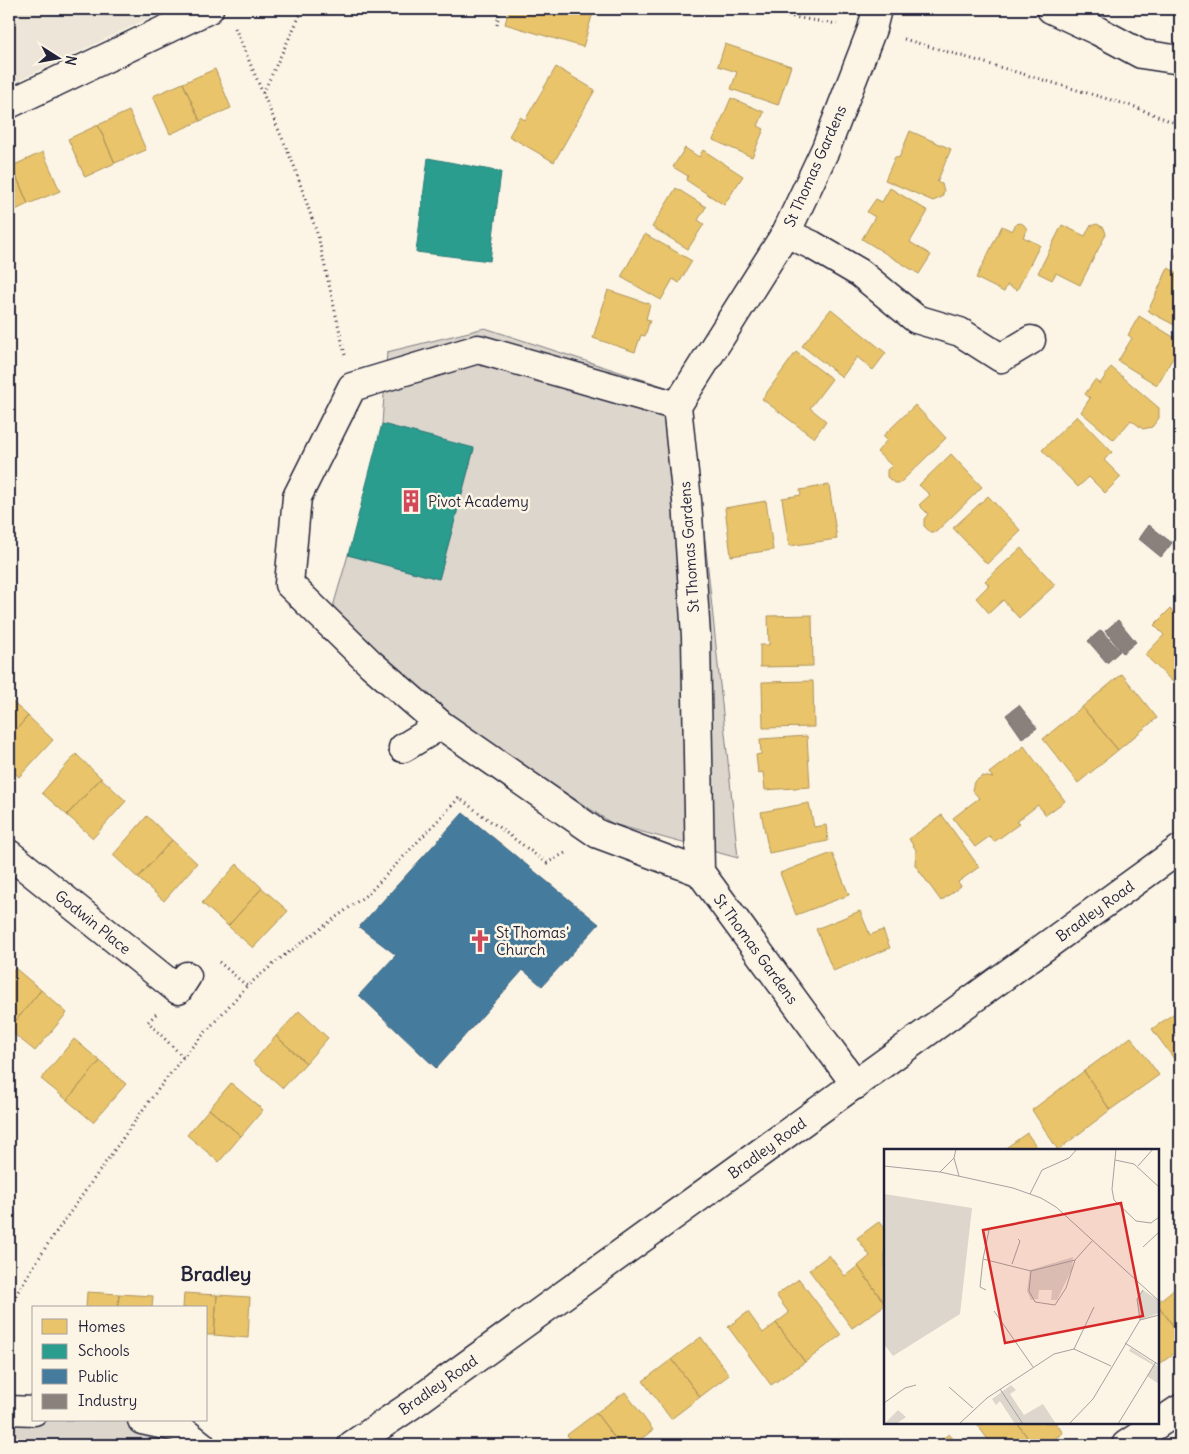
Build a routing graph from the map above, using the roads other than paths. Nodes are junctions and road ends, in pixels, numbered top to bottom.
1 (209, 9) edge
2 (1051, 9) edge
3 (874, 19) edge
4 (1174, 59) dead end
5 (9, 104) edge
6 (786, 233) junction
7 (1031, 340) dead end
8 (677, 406) junction
9 (441, 725) junction
10 (404, 748) dead end
11 (1180, 849) edge
12 (9, 854) edge
13 (700, 872) junction
14 (177, 990) road end
15 (856, 1085) junction
16 (1180, 1409) edge
17 (9, 1410) edge
18 (32, 1410) edge
19 (151, 1422) edge
20 (1159, 1423) edge
21 (1158, 1424) edge
22 (201, 1445) edge
23 (352, 1445) edge
24 (1126, 1445) edge

1 - 5 street
2 - 4 street
3 - 6 street, St Thomas Gardens
6 - 7 street
6 - 8 street, St Thomas Gardens
8 - 9 street
8 - 13 street, St Thomas Gardens
9 - 10 street
9 - 13 street
11 - 15 street, Bradley Road
12 - 14 street, Godwin Place
13 - 15 street, St Thomas Gardens
15 - 23 street, Bradley Road
16 - 20 street
17 - 18 street
19 - 22 street
21 - 24 street

